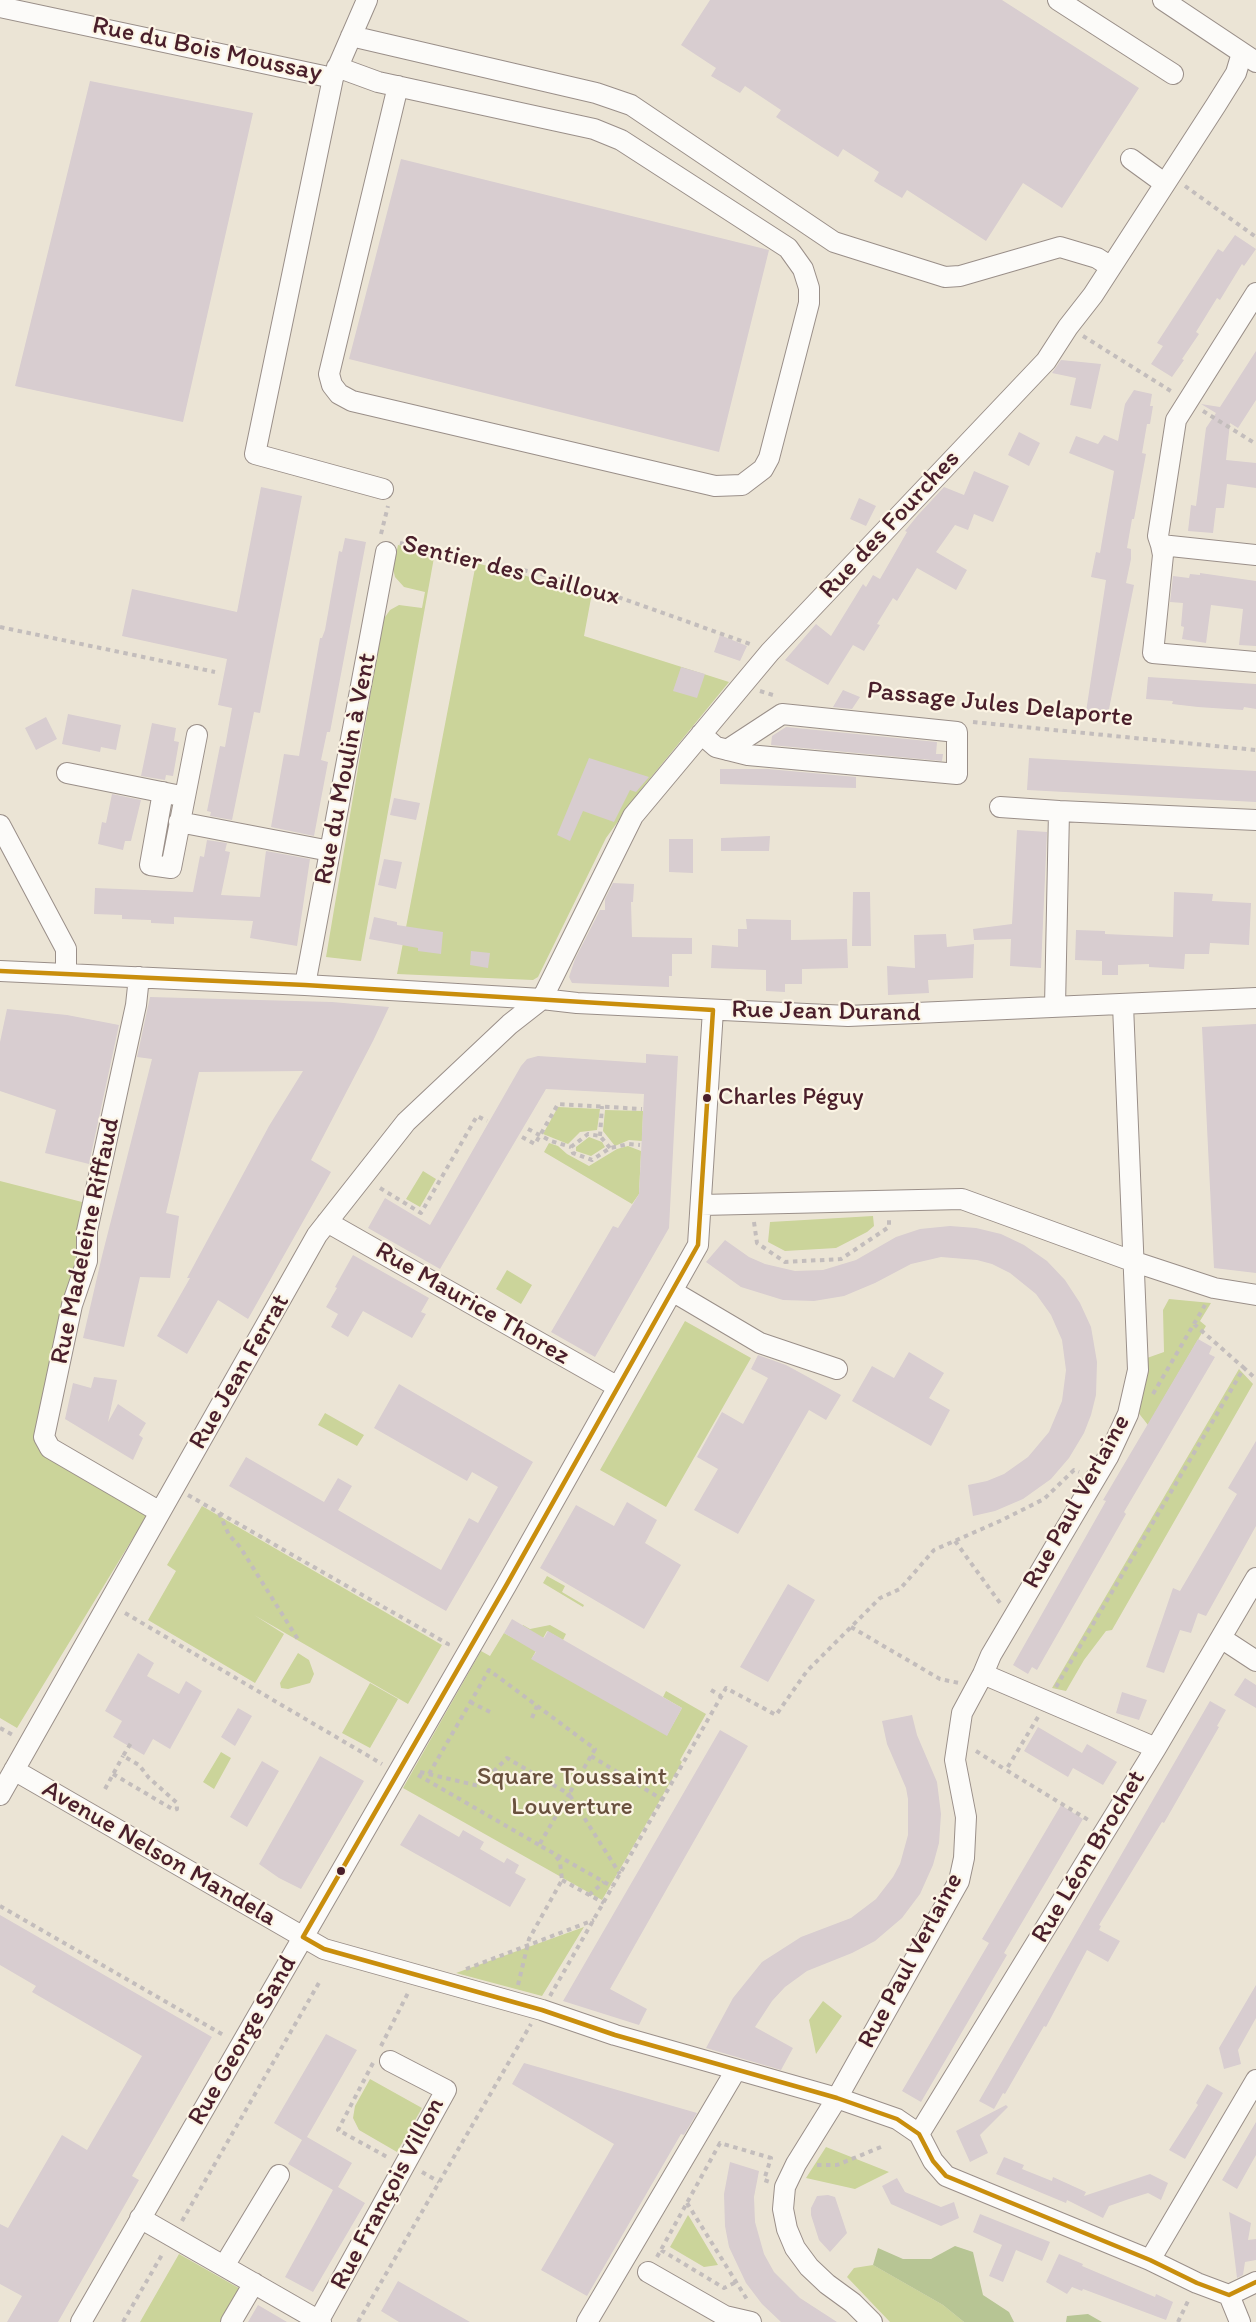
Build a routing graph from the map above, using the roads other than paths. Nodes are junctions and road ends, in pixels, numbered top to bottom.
1 (367, 0) edge
2 (1163, 0) edge
3 (1060, 1) edge
4 (10, 5) edge
5 (351, 36) junction
6 (1249, 57) edge
7 (335, 72) junction
8 (1173, 74) dead end
9 (398, 87) junction
10 (1131, 159) dead end
11 (1167, 179) junction
12 (1111, 267) junction
13 (1256, 293) edge
14 (382, 489) road end
15 (386, 544) road end
16 (1161, 545) junction
17 (1256, 555) edge
18 (1256, 662) edge
19 (701, 734) junction
20 (197, 735) dead end
21 (727, 750) junction
22 (67, 773) dead end
23 (163, 792) junction
24 (184, 796) junction
25 (1000, 807) dead end
26 (1059, 811) junction
27 (1256, 820) edge
28 (179, 822) junction
29 (0, 825) edge
30 (330, 851) junction
31 (0, 971) edge
32 (66, 974) junction
33 (139, 978) junction
34 (305, 985) junction
35 (1256, 998) edge
36 (543, 999) junction
37 (1123, 1005) junction
38 (1055, 1006) junction
39 (713, 1010) junction
40 (701, 1205) junction
41 (327, 1222) junction
42 (1132, 1262) junction
43 (672, 1291) junction
44 (1256, 1295) edge
45 (837, 1369) dead end
46 (618, 1387) junction
47 (160, 1512) junction
48 (1256, 1578) edge
49 (1221, 1638) junction
50 (1256, 1661) edge
51 (983, 1674) junction
52 (1156, 1748) junction
53 (14, 1770) junction
54 (0, 1795) edge
55 (303, 1937) junction
56 (390, 2061) dead end
57 (736, 2070) junction
58 (1256, 2080) edge
59 (837, 2098) junction
60 (919, 2134) junction
61 (279, 2175) dead end
62 (140, 2218) junction
63 (1149, 2260) junction
64 (225, 2266) junction
65 (648, 2272) road end
66 (1256, 2282) edge
67 (254, 2283) junction
68 (1229, 2295) junction
69 (320, 2321) edge
70 (748, 2321) edge
71 (81, 2322) edge
72 (231, 2322) edge
73 (587, 2322) edge
74 (872, 2322) edge
75 (1240, 2322) edge

1 - 5 street, Rue du Bois Moussay
2 - 6 street
3 - 8 street
4 - 7 street, Rue du Bois Moussay
5 - 7 street, Rue du Bois Moussay
5 - 12 street
6 - 11 street, Rue des Fourches
7 - 9 street
7 - 14 street
9 - 9 street
10 - 11 street
11 - 12 street, Rue des Fourches
12 - 19 street, Rue des Fourches
13 - 16 street
15 - 30 street, Rue du Moulin à Vent
16 - 17 street
16 - 18 street
19 - 21 street
19 - 36 street, Rue des Fourches
20 - 24 street
21 - 21 street
22 - 23 street
23 - 24 street
23 - 28 street
24 - 28 street
25 - 26 street
26 - 27 street
26 - 38 street
28 - 30 street
29 - 32 street
30 - 34 street, Rue du Moulin à Vent
31 - 32 street, Rue Jean Durand
32 - 33 street, Rue Jean Durand
33 - 34 street, Rue Jean Durand
33 - 47 street, Rue Madeleine Riffaud
34 - 36 street, Rue Jean Durand
35 - 37 street, Rue Jean Durand
36 - 39 street, Rue Jean Durand
36 - 41 street, Rue Jean Ferrat
37 - 38 street, Rue Jean Durand
37 - 42 street, Rue Paul Verlaine
38 - 39 street, Rue Jean Durand
39 - 40 street, Rue George Sand
40 - 42 street
40 - 43 street, Rue George Sand
41 - 46 street, Rue Maurice Thorez
41 - 47 street, Rue Jean Ferrat
42 - 44 street
42 - 51 street, Rue Paul Verlaine
43 - 45 street
43 - 46 street, Rue George Sand
46 - 55 street, Rue George Sand
47 - 53 street, Rue Jean Ferrat
48 - 49 street, Rue Léon Brochet
49 - 50 street
49 - 52 street, Rue Léon Brochet
51 - 52 street
51 - 59 street, Rue Paul Verlaine
52 - 60 street, Rue Léon Brochet
53 - 54 street, Rue Jean Ferrat
53 - 55 street, Avenue Nelson Mandela
55 - 57 street, Avenue Nelson Mandela
55 - 62 street, Rue George Sand
56 - 69 street, Rue François Villon
57 - 59 street, Avenue Nelson Mandela
57 - 73 street
58 - 63 street
59 - 60 street, Avenue Nelson Mandela
59 - 74 street, Rue Paul Verlaine
60 - 63 street
61 - 64 street
62 - 64 street
62 - 71 street, Rue George Sand
63 - 68 street
64 - 67 street
65 - 70 street
66 - 68 street
67 - 69 street
67 - 72 street
68 - 75 street

